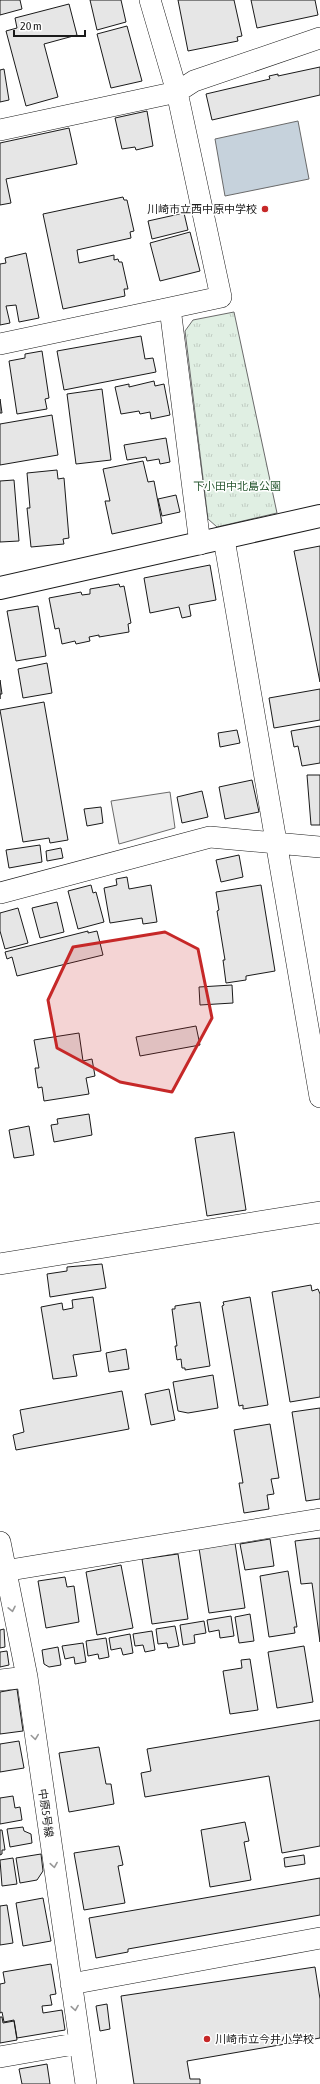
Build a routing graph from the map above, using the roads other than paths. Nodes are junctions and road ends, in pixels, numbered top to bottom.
1 (150, 0) edge
2 (320, 38) edge
3 (177, 92) junction
4 (0, 130) edge
5 (170, 308) junction
6 (0, 344) edge
7 (320, 516) edge
8 (224, 539) junction
9 (200, 544) junction
10 (0, 588) edge
11 (277, 843) junction
12 (320, 846) edge
13 (0, 893) edge
14 (320, 1097) edge
15 (320, 1212) edge
16 (0, 1264) edge
17 (320, 1519) edge
18 (0, 1542) edge
19 (4, 1571) junction
20 (27, 1677) junction
21 (0, 1680) edge
22 (320, 1938) edge
23 (71, 1984) junction
24 (80, 2042) junction
25 (0, 2057) edge
26 (86, 2084) edge

1 - 3 street
2 - 3 street
3 - 4 street
3 - 5 street
5 - 6 street
5 - 9 street
7 - 8 street
8 - 9 street
8 - 11 street
9 - 10 street
11 - 12 street
11 - 13 street
11 - 14 street
15 - 16 street
17 - 19 street
18 - 19 street, 中原5号線
19 -> 20 street, 中原5号線
20 - 21 street
20 -> 23 street, 中原5号線
22 - 23 street
23 -> 24 street, 中原5号線
24 - 25 street
24 - 26 street, 中原5号線

